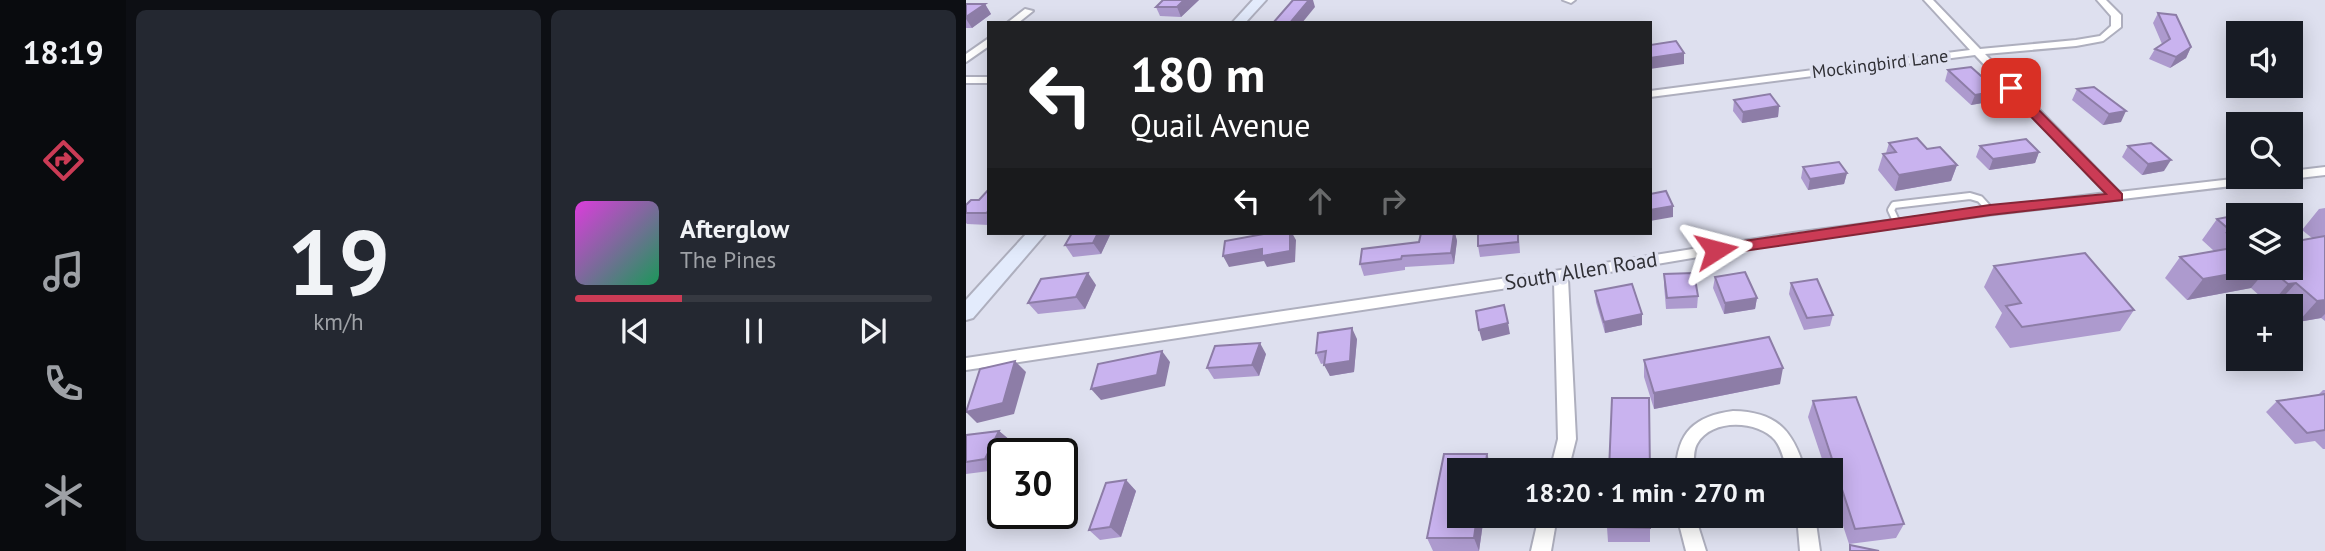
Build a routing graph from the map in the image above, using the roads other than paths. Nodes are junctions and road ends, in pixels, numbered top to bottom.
1 (1260, 0) edge
2 (1928, 0) edge
3 (2101, 0) edge
4 (1028, 11) dead end
5 (1015, 21) edge
6 (1240, 21) edge
7 (987, 43) edge
8 (1975, 52) junction
9 (966, 59) edge
10 (966, 79) edge
11 (987, 80) edge
12 (1652, 94) edge
13 (2325, 171) edge
14 (2303, 174) edge
15 (2226, 184) edge
16 (2117, 197) junction
17 (1990, 210) junction
18 (1896, 223) junction
19 (1035, 235) edge
20 (1561, 275) junction
21 (966, 313) edge
22 (966, 364) edge
23 (1562, 458) edge
24 (1685, 458) edge
25 (1793, 458) edge
26 (1546, 528) edge
27 (1689, 528) edge
28 (1807, 528) edge
29 (1541, 551) edge
30 (1696, 551) edge
31 (1810, 551) edge

1 - 6 main road
2 - 8 street
3 - 8 street, Mockingbird Lane
4 - 5 street
7 - 9 street
8 - 12 street, Mockingbird Lane
8 - 16 street
10 - 11 street
13 - 14 street
15 - 16 street, South Allen Road
16 - 17 street, South Allen Road
17 - 18 street, South Allen Road
17 - 18 lane
18 - 20 street, South Allen Road
19 - 21 main road
20 - 22 street, South Allen Road
20 - 23 street
24 - 25 street
26 - 29 street
27 - 30 street
28 - 31 street

